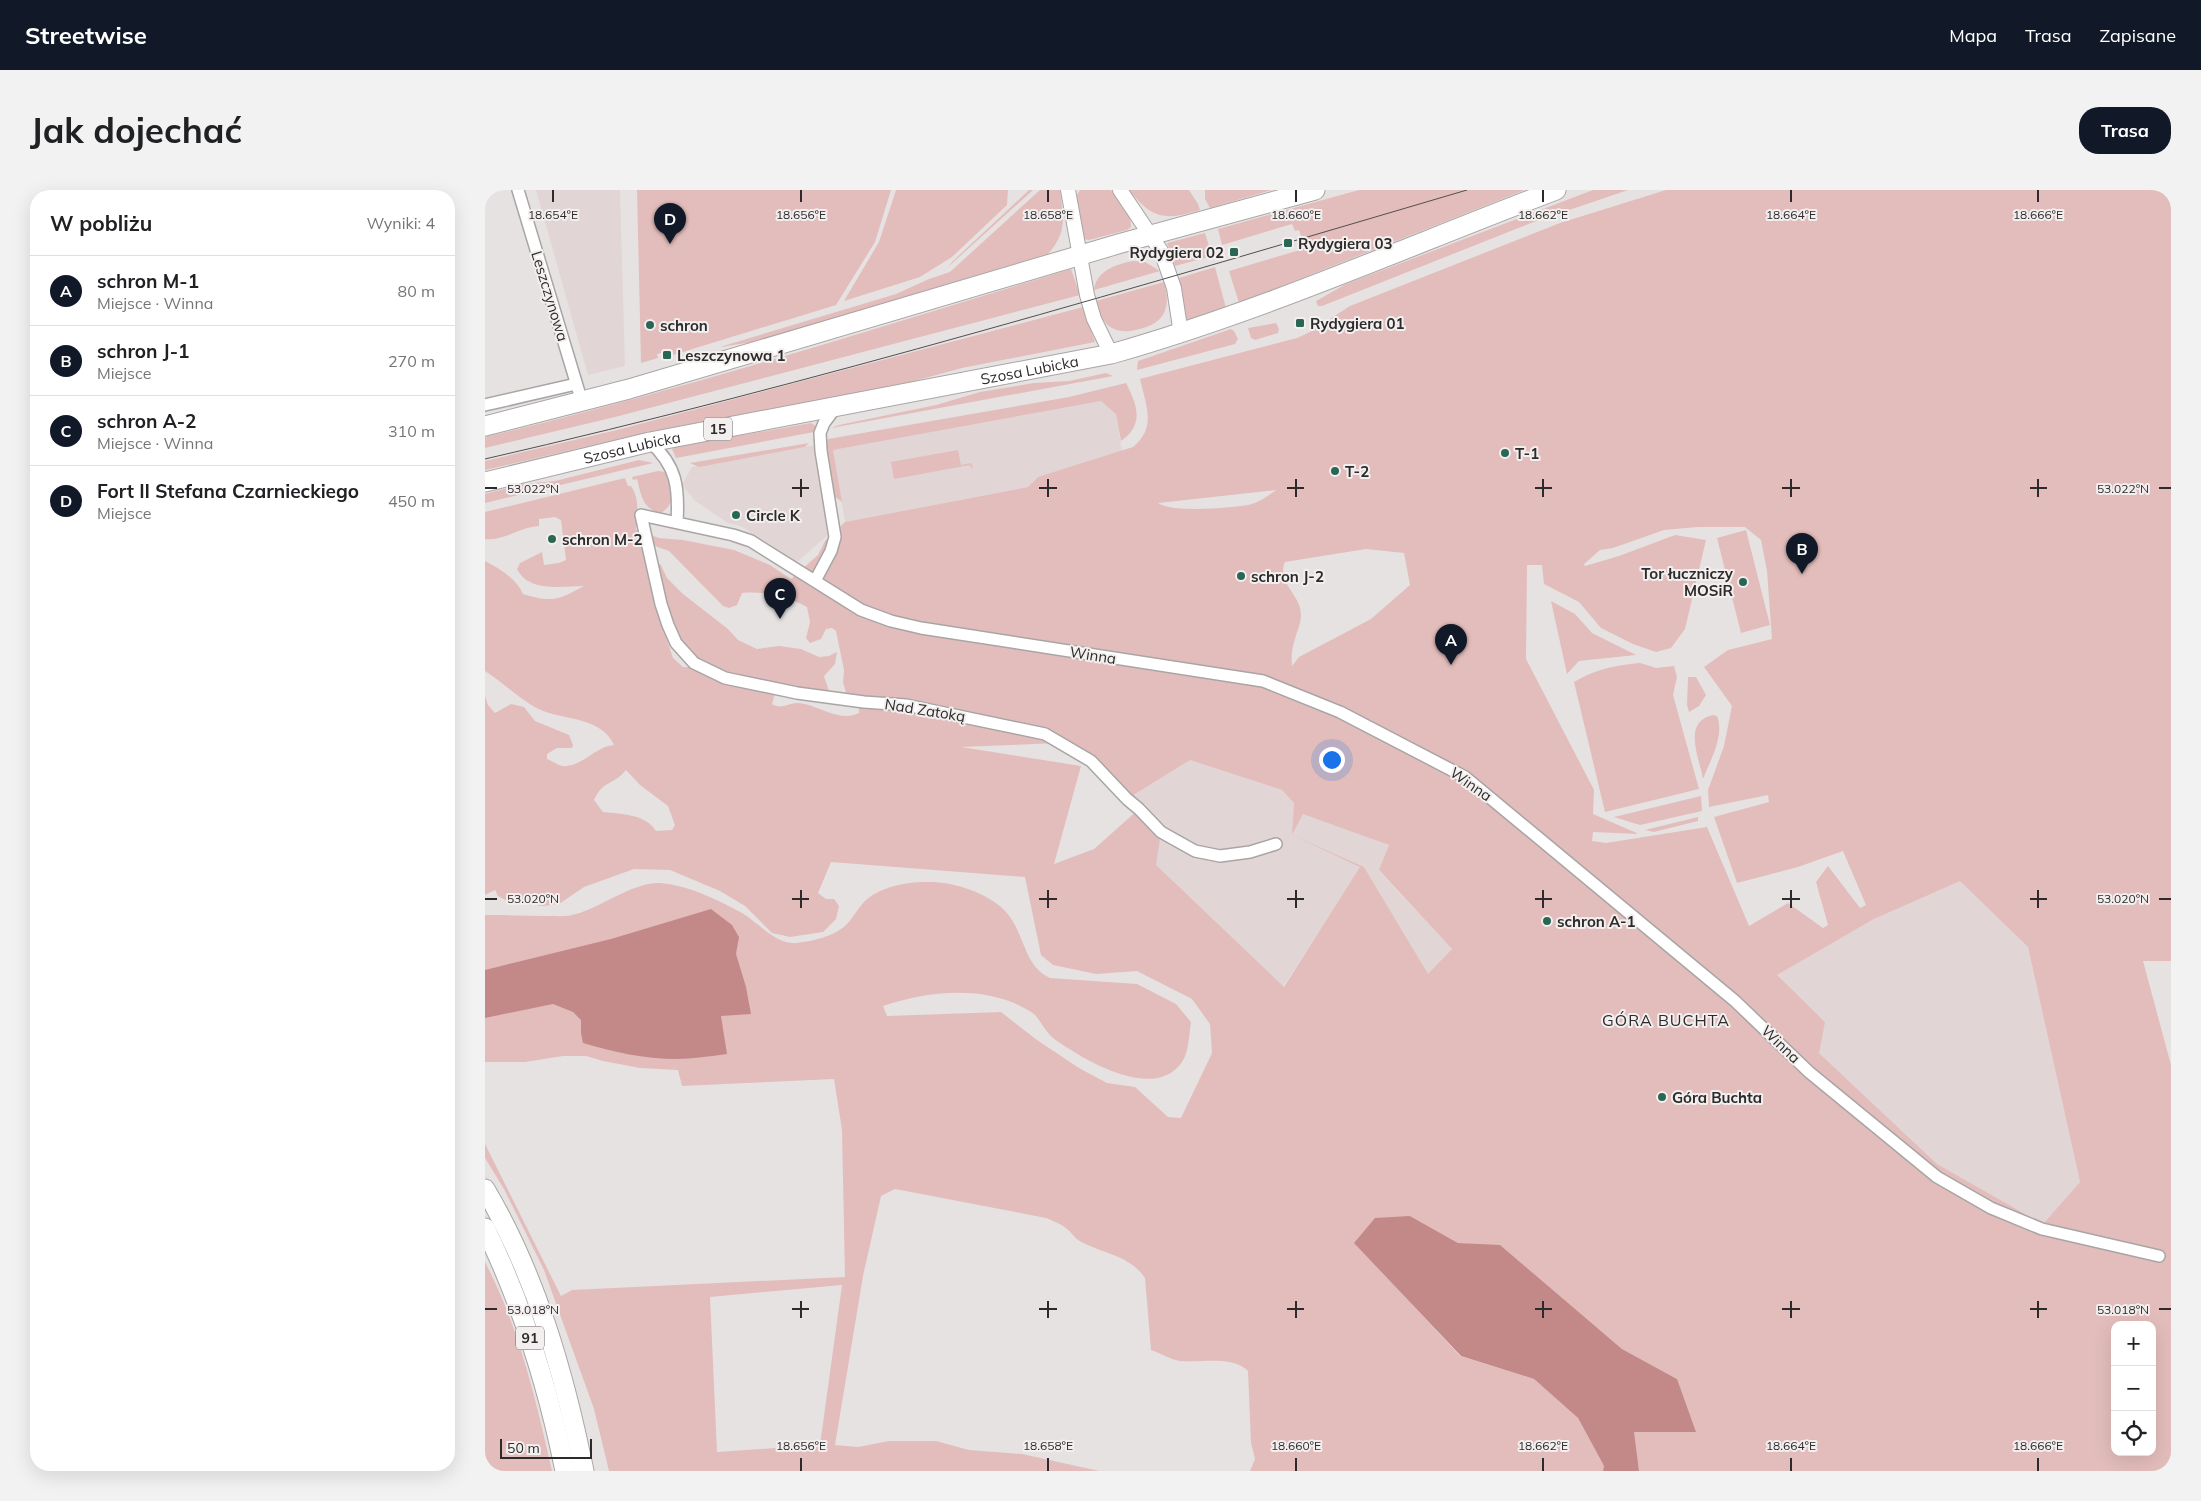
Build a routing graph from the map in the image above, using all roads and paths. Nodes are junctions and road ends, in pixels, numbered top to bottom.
1 (518, 190) edge
2 (1120, 190) edge
3 (1556, 190) edge
4 (1311, 191) edge
5 (1070, 194) edge
6 (1151, 234) junction
7 (1079, 255) junction
8 (1181, 334) junction
9 (1111, 354) junction
10 (576, 384) junction
11 (581, 402) junction
12 (485, 405) edge
13 (836, 406) junction
14 (485, 426) edge
15 (650, 442) junction
16 (488, 480) edge
17 (641, 515) joint
18 (677, 522) junction
19 (815, 581) junction
20 (1276, 844) dead end
21 (485, 1189) edge
22 (485, 1228) edge
23 (2159, 1256) dead end
24 (565, 1471) edge
25 (584, 1471) edge

1 - 10 street, Leszczynowa
2 - 6 street
3 - 8 main road, Szosa Lubicka / 15
4 - 6 main road
5 - 7 street
6 - 7 main road
6 - 8 street
7 - 9 street
7 - 11 main road
8 - 9 main road, Szosa Lubicka / 15
9 - 13 main road, Szosa Lubicka / 15
10 - 11 street, Leszczynowa
10 - 12 street
11 - 14 main road
13 - 15 main road, Szosa Lubicka / 15
13 - 19 street
15 - 16 main road, Szosa Lubicka / 15
15 - 18 street
17 - 18 street, Winna
17 - 20 street, Nad Zatoką
18 - 19 street, Winna
19 - 23 street, Winna
21 - 25 main road, 91
22 - 24 main road, 91

